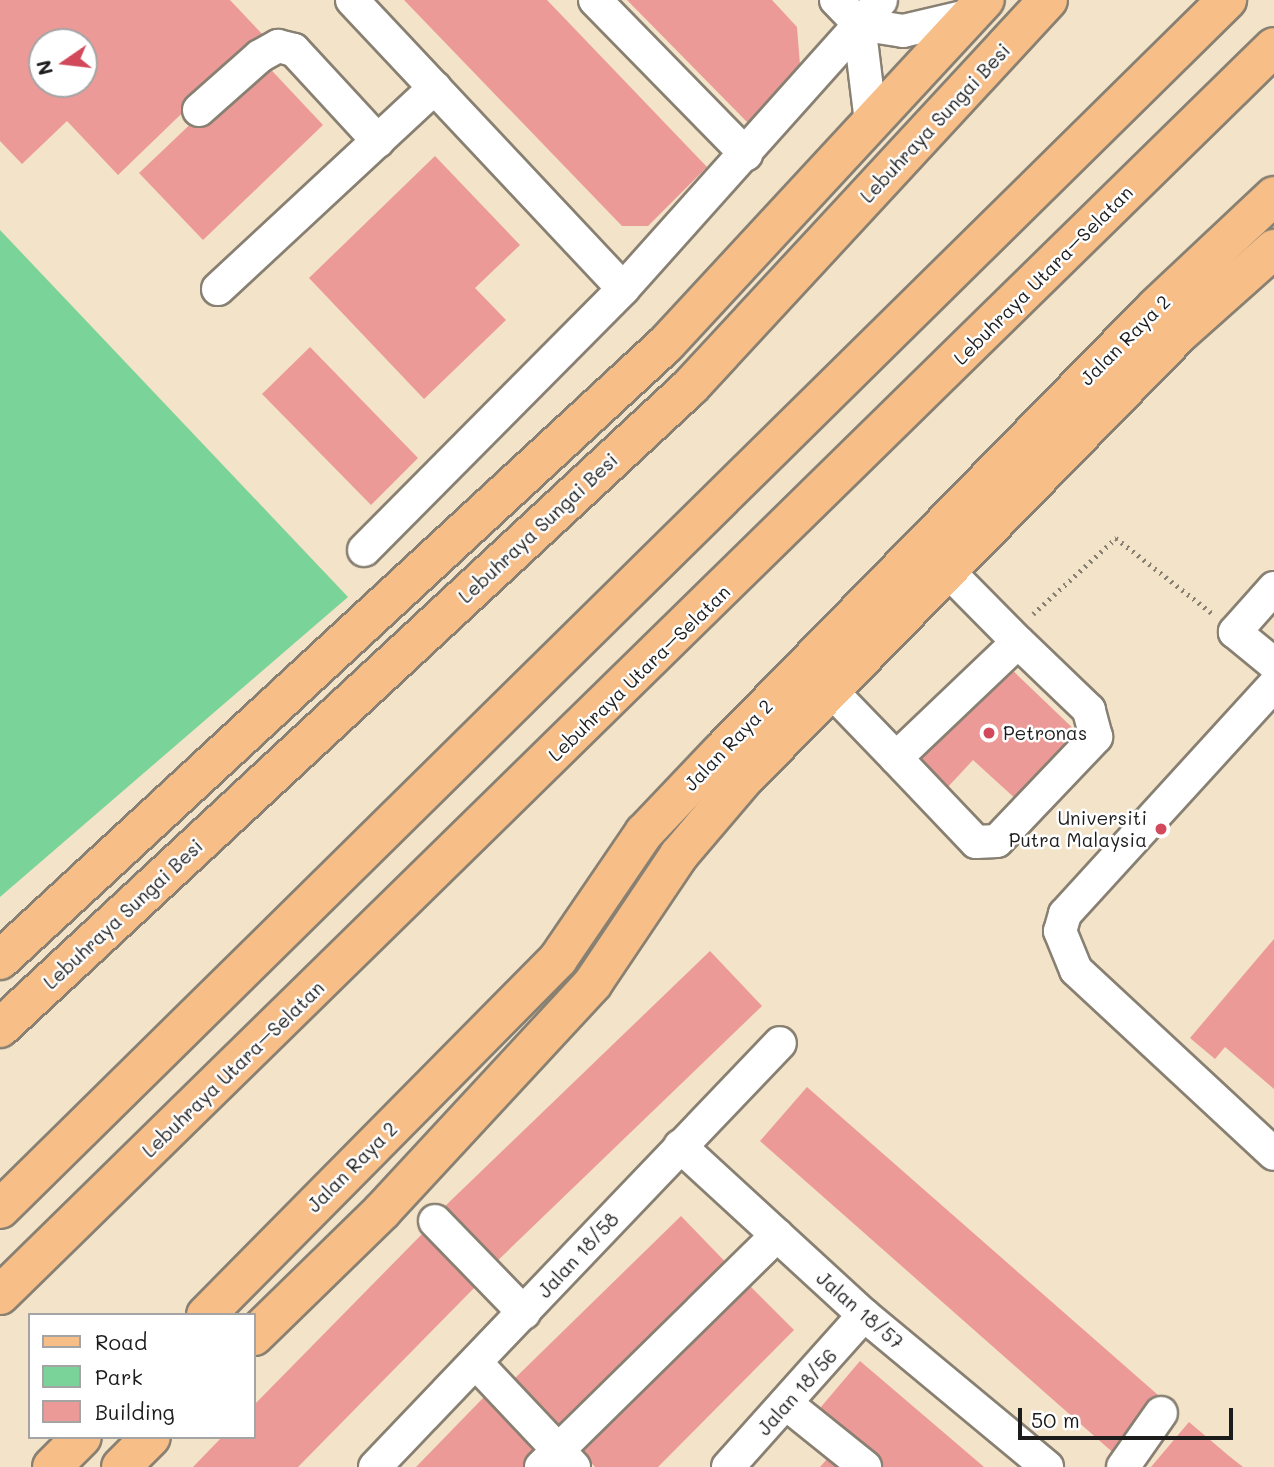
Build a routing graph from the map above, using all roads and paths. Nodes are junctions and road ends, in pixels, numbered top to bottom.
1 (352, 0) edge
2 (595, 0) edge
3 (836, 0) edge
4 (881, 0) edge
5 (1048, 0) edge
6 (1227, 0) edge
7 (978, 8) edge
8 (859, 24) junction
9 (1274, 47) edge
10 (1274, 58) edge
11 (1243, 78) junction
12 (435, 87) junction
13 (199, 110) dead end
14 (871, 122) junction
15 (378, 141) junction
16 (746, 154) junction
17 (1274, 196) edge
18 (1274, 248) edge
19 (218, 289) dead end
20 (623, 289) junction
21 (364, 551) dead end
22 (935, 558) junction
23 (1274, 588) edge
24 (1236, 632) junction
25 (1014, 638) junction
26 (1274, 664) edge
27 (819, 678) junction
28 (1274, 685) edge
29 (896, 758) junction
30 (0, 960) edge
31 (0, 1027) edge
32 (780, 1044) dead end
33 (680, 1146) junction
34 (1274, 1154) edge
35 (0, 1209) edge
36 (436, 1221) dead end
37 (777, 1235) junction
38 (0, 1295) edge
39 (208, 1313) edge
40 (524, 1313) junction
41 (864, 1315) junction
42 (256, 1334) edge
43 (478, 1365) junction
44 (788, 1405) junction
45 (1161, 1413) dead end
46 (80, 1439) edge
47 (149, 1439) edge
48 (558, 1461) edge
49 (52, 1467) edge
50 (121, 1467) edge
51 (375, 1467) edge
52 (728, 1467) edge
53 (865, 1467) edge
54 (1047, 1467) edge
55 (1123, 1467) edge

1 - 12 street
2 - 16 street
3 - 8 street
4 - 8 street
5 - 31 main road, Lebuhraya Sungai Besi
6 - 35 main road
7 - 8 street
7 - 14 main road
8 - 14 street
8 - 16 street
9 - 11 main road, Lebuhraya Utara–Selatan
10 - 11 street
11 - 38 main road, Lebuhraya Utara–Selatan
12 - 15 street
12 - 20 street
13 - 15 street
14 - 30 main road
15 - 19 street
16 - 20 street
17 - 22 main road, Jalan Raya 2
18 - 22 main road, Jalan Raya 2
20 - 21 street
22 - 25 street
22 - 27 main road, Jalan Raya 2
23 - 24 street
24 - 25 path
24 - 26 street
25 - 29 street
25 - 29 street
27 - 29 street
27 - 39 main road, Jalan Raya 2
27 - 42 main road, Jalan Raya 2
28 - 34 street
32 - 33 street, Jalan 18/58
33 - 37 street, Jalan 18/57
33 - 40 street, Jalan 18/58
36 - 40 street
37 - 41 street, Jalan 18/57
37 - 48 street
40 - 43 street, Jalan 18/58
41 - 44 street, Jalan 18/56
41 - 54 street, Jalan 18/57
43 - 48 street
43 - 51 street, Jalan 18/58
44 - 52 street, Jalan 18/56
44 - 53 street
45 - 55 street
46 - 49 main road
47 - 50 main road

